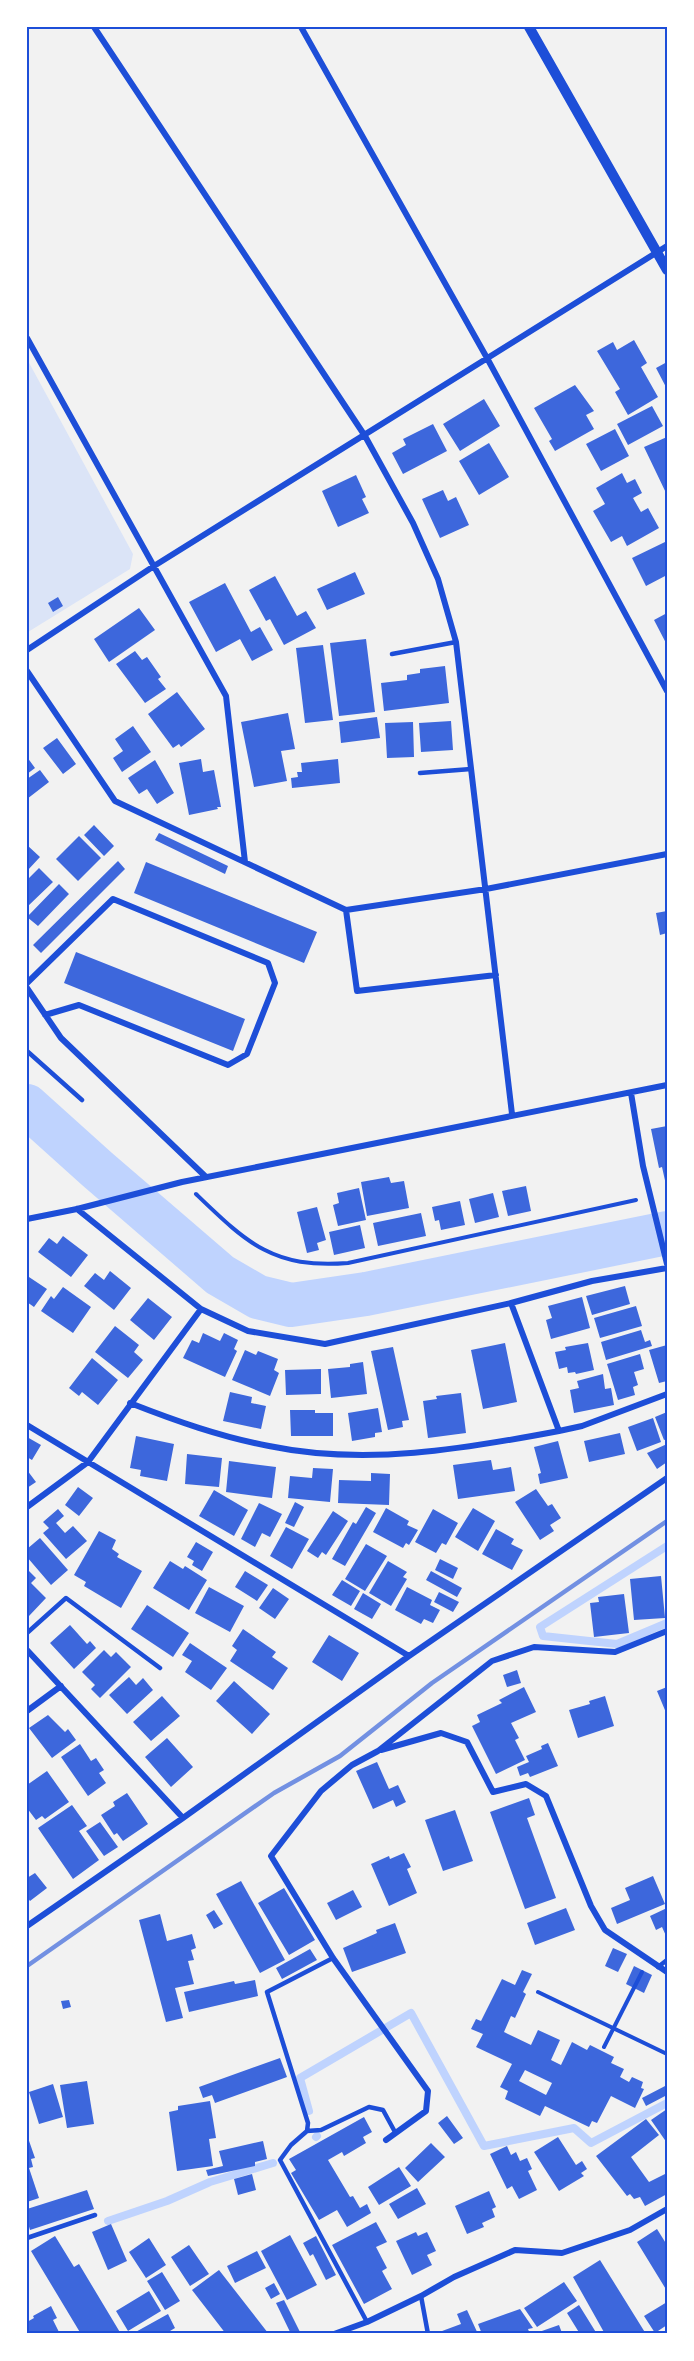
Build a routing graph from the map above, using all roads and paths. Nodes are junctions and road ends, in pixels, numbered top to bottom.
1 (94, 27) edge
2 (301, 27) edge
3 (529, 27) edge
4 (667, 246) edge
5 (657, 253) junction
6 (667, 270) edge
7 (27, 338) edge
8 (487, 358) junction
9 (365, 436) junction
10 (154, 566) junction
11 (456, 642) junction
12 (27, 650) edge
13 (392, 654) dead end
14 (27, 671) edge
15 (667, 691) edge
16 (471, 769) junction
17 (420, 772) dead end
18 (667, 854) edge
19 (246, 862) junction
20 (486, 889) junction
21 (346, 910) junction
22 (496, 975) junction
23 (27, 983) edge
24 (27, 988) edge
25 (45, 1015) junction
26 (27, 1051) edge
27 (667, 1085) edge
28 (631, 1093) junction
29 (82, 1100) dead end
30 (512, 1114) junction
31 (206, 1177) junction
32 (180, 1182) junction
33 (650, 1198) junction
34 (78, 1209) junction
35 (27, 1219) edge
36 (667, 1266) edge
37 (511, 1303) junction
38 (201, 1309) junction
39 (667, 1394) edge
40 (130, 1403) junction
41 (27, 1425) edge
42 (558, 1431) junction
43 (88, 1462) junction
44 (667, 1478) edge
45 (27, 1507) edge
46 (667, 1631) edge
47 (27, 1633) edge
48 (27, 1650) edge
49 (409, 1656) junction
50 (160, 1668) dead end
51 (61, 1686) junction
52 (27, 1711) edge
53 (378, 1751) junction
54 (183, 1818) junction
55 (27, 1926) edge
56 (333, 1958) junction
57 (648, 1960) junction
58 (667, 1960) edge
59 (658, 1967) junction
60 (667, 1972) edge
61 (538, 1992) dead end
62 (614, 2028) junction
63 (604, 2047) dead end
64 (667, 2054) edge
65 (307, 2132) junction
66 (395, 2132) junction
67 (386, 2140) dead end
68 (667, 2209) edge
69 (95, 2216) dead end
70 (27, 2238) edge
71 (421, 2296) junction
72 (367, 2322) junction
73 (334, 2334) edge
74 (428, 2334) edge

1 - 9 street
2 - 8 street
3 - 5 street
4 - 5 street
5 - 6 street
5 - 8 street
7 - 10 street
8 - 9 street
8 - 15 street
9 - 10 street
9 - 11 street
10 - 12 street
10 - 19 street
11 - 13 lane
11 - 16 street
14 - 19 street
16 - 17 lane
16 - 20 street
18 - 20 street
19 - 21 street
20 - 21 street
20 - 22 street
21 - 22 street
22 - 30 street
23 - 25 street
24 - 25 street
25 - 31 street
26 - 29 lane
27 - 28 street
28 - 30 street
28 - 33 street
30 - 31 street
31 - 32 street
32 - 33 path
32 - 34 street
33 - 36 street
34 - 35 street
34 - 38 street
36 - 37 street
37 - 38 street
37 - 42 street
38 - 40 street
39 - 42 street
40 - 42 street
40 - 43 street
41 - 43 street
43 - 45 street
43 - 49 street
44 - 49 street
46 - 53 street
47 - 50 lane
48 - 51 street
49 - 54 street
51 - 52 street
51 - 54 street
53 - 56 street
53 - 57 street
54 - 55 street
56 - 65 lane
56 - 66 street
57 - 59 street
57 - 62 path
58 - 59 lane
59 - 60 street
61 - 62 path
62 - 63 path
62 - 64 path
65 - 66 lane
65 - 72 lane
66 - 67 street
68 - 71 street
69 - 70 lane
71 - 72 street
71 - 74 lane
72 - 73 street

